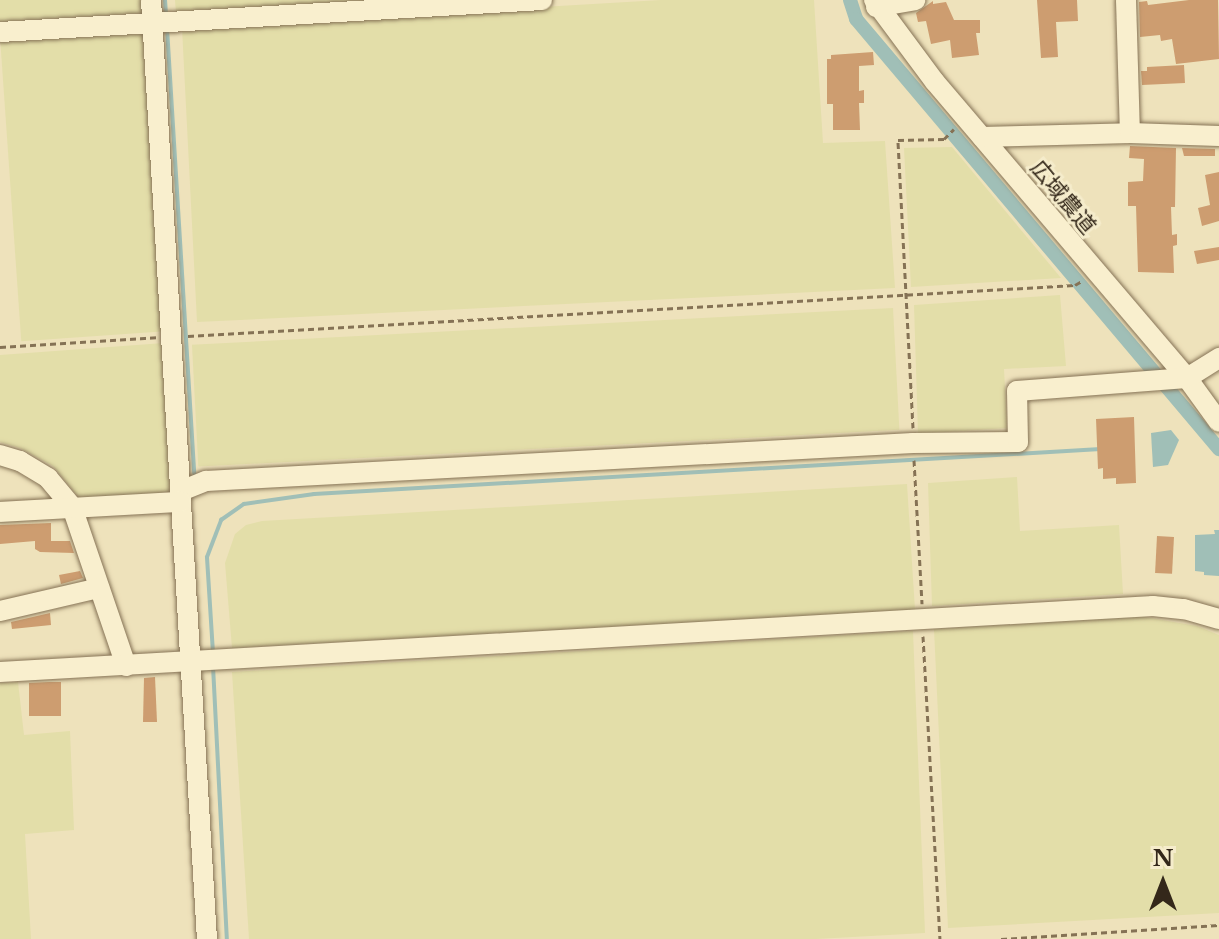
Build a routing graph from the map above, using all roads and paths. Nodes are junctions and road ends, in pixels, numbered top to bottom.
1 (151, 0) edge
2 (542, 0) edge
3 (915, 0) edge
4 (1126, 0) edge
5 (875, 3) edge
6 (152, 25) junction
7 (0, 32) edge
8 (966, 118) junction
9 (1130, 133) junction
10 (1219, 136) edge
11 (982, 137) junction
12 (1094, 271) junction
13 (906, 295) junction
14 (182, 336) junction
15 (0, 347) edge
16 (1219, 358) edge
17 (1187, 378) junction
18 (1219, 422) edge
19 (913, 443) junction
20 (0, 455) edge
21 (181, 497) junction
22 (72, 507) junction
23 (0, 512) edge
24 (99, 588) junction
25 (0, 611) edge
26 (922, 618) junction
27 (1219, 619) edge
28 (189, 660) junction
29 (126, 666) junction
30 (0, 672) edge
31 (1219, 925) edge
32 (207, 939) edge
33 (940, 939) edge
34 (1001, 939) edge

1 - 6 street
2 - 6 street
3 - 5 street
4 - 9 street
5 - 8 street, 広域農道
6 - 7 street
6 - 14 street
8 - 11 street, 広域農道
8 - 13 path
9 - 10 street
9 - 11 street
11 - 12 street, 広域農道
12 - 13 path
12 - 17 street, 広域農道
13 - 14 path
13 - 19 path
14 - 15 path
14 - 21 street
16 - 17 street
17 - 18 street, 広域農道
17 - 19 street
19 - 21 street
19 - 26 path
20 - 22 street
21 - 22 street
21 - 28 street
22 - 23 street
22 - 24 street
24 - 25 street
24 - 29 street
26 - 27 street
26 - 28 street
26 - 33 path
28 - 29 street
28 - 32 street
29 - 30 street
31 - 34 path

